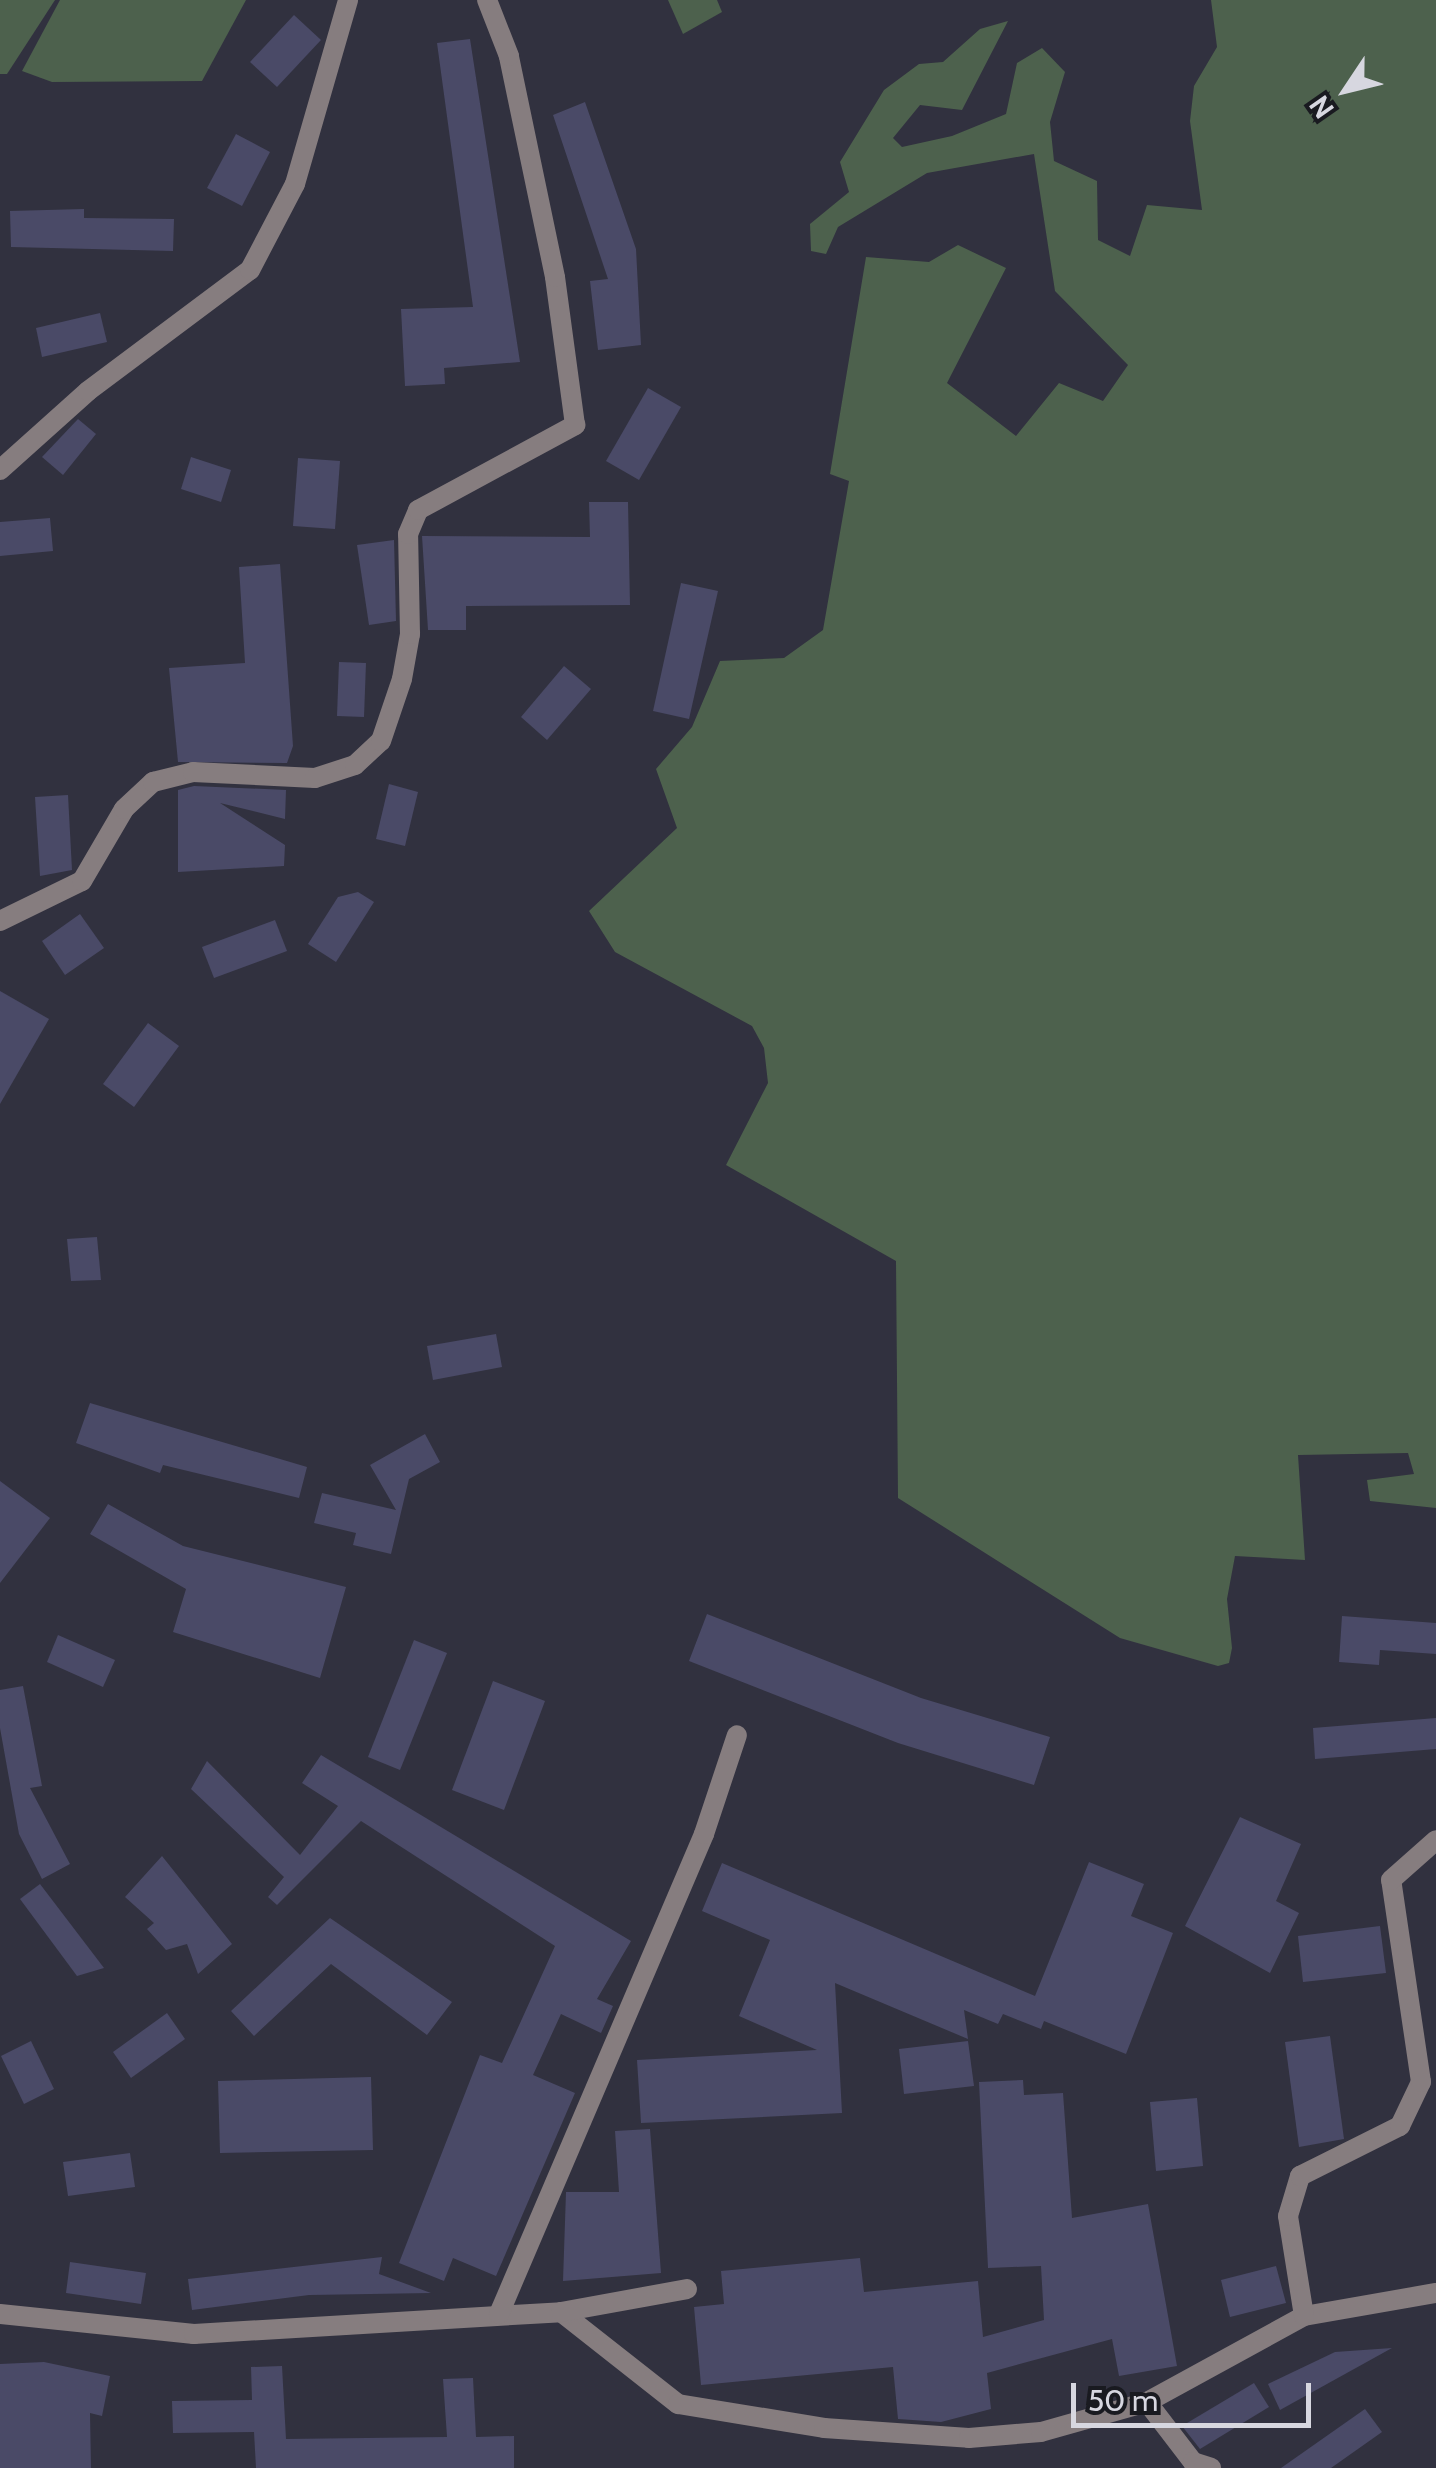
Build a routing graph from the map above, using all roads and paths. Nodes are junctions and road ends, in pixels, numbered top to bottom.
1 (348, 0) edge
2 (487, 0) edge
3 (0, 470) edge
4 (0, 921) edge
5 (737, 1734) dead end
6 (1436, 1840) edge
7 (687, 2289) dead end
8 (1436, 2293) edge
9 (561, 2312) junction
10 (0, 2314) edge
11 (499, 2314) junction
12 (1304, 2316) junction
13 (1147, 2402) junction
14 (1211, 2468) edge

1 - 3 street
2 - 4 street
5 - 11 street
6 - 12 street
7 - 9 street
8 - 12 street
9 - 11 street
9 - 13 street
10 - 11 street
12 - 13 street
13 - 14 street

